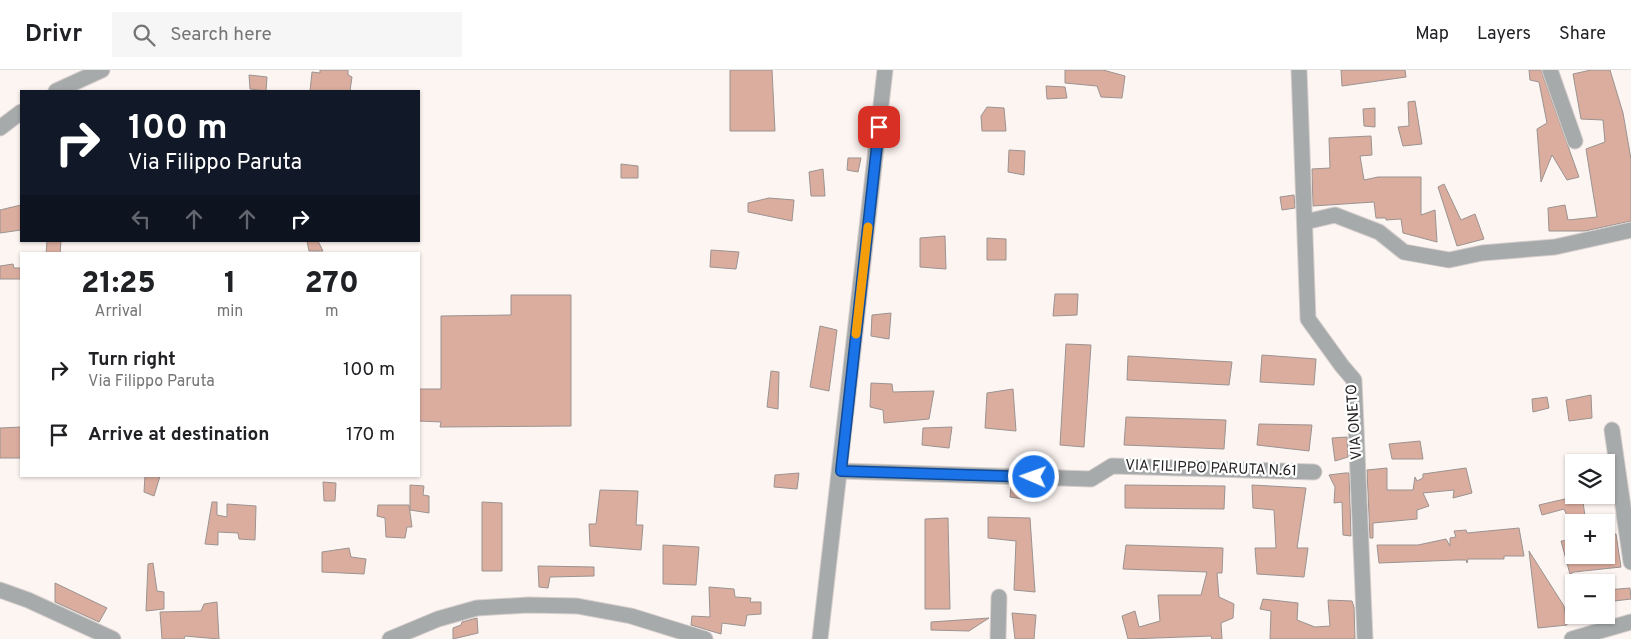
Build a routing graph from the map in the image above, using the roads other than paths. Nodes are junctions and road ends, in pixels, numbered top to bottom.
1 (102, 70) edge
2 (886, 70) edge
3 (1299, 70) edge
4 (1555, 71) edge
5 (58, 90) edge
6 (20, 113) edge
7 (0, 128) edge
8 (1575, 141) dead end
9 (1305, 222) junction
10 (1631, 230) edge
11 (1612, 430) dead end
12 (841, 471) junction
13 (1314, 472) dead end
14 (1631, 562) edge
15 (0, 590) edge
16 (999, 597) dead end
17 (1631, 622) edge
18 (113, 639) edge
19 (390, 639) edge
20 (705, 639) edge
21 (820, 639) edge
22 (998, 639) edge
23 (1365, 639) edge
24 (1572, 639) edge

1 - 5 street
2 - 12 street
3 - 9 street, VIA ONETO
4 - 8 street
6 - 7 street
9 - 10 street
9 - 23 street, VIA ONETO
11 - 14 street
12 - 13 street, VIA FILIPPO PARUTA N.61
12 - 21 street
15 - 18 street
16 - 22 street
17 - 24 street
19 - 20 street

